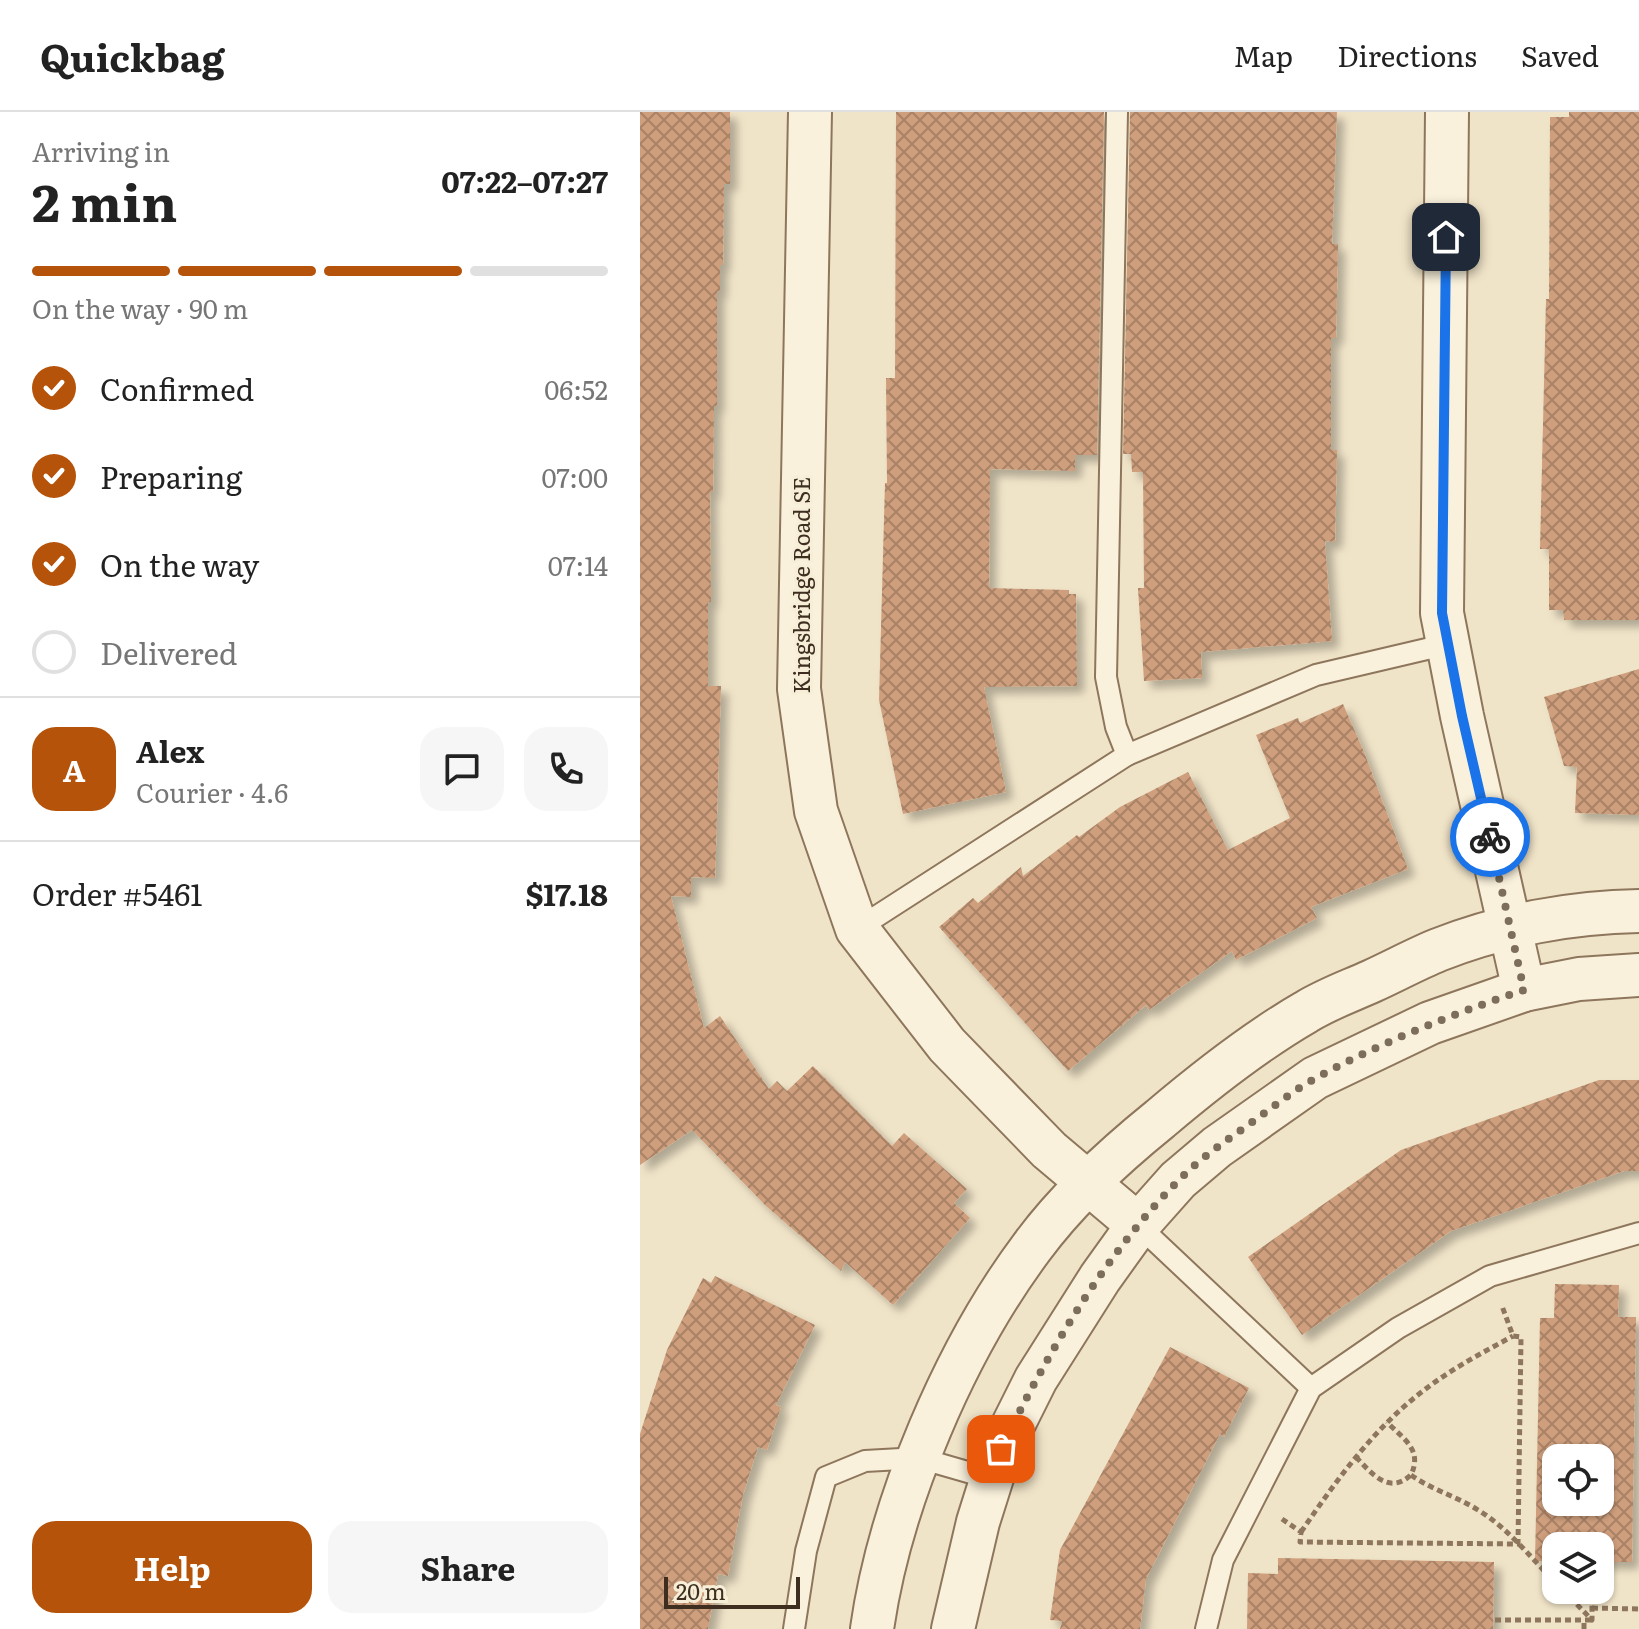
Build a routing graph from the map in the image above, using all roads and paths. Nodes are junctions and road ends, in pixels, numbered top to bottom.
1 (810, 112) edge
2 (1117, 112) edge
3 (1447, 112) edge
4 (1448, 644) junction
5 (1127, 755) junction
6 (1639, 911) edge
7 (1511, 928) junction
8 (857, 929) junction
9 (1639, 975) edge
10 (1524, 990) junction
11 (1087, 1183) junction
12 (1138, 1225) junction
13 (1639, 1233) edge
14 (1490, 1276) junction
15 (1513, 1336) junction
16 (1311, 1388) junction
17 (1387, 1422) junction
18 (1356, 1457) junction
19 (919, 1458) junction
20 (1411, 1475) junction
21 (992, 1479) junction
22 (1253, 1500) junction
23 (1301, 1532) junction
24 (1518, 1544) junction
25 (1542, 1569) edge
26 (1577, 1604) edge
27 (1592, 1604) edge
28 (1592, 1608) junction
29 (1639, 1609) edge
30 (1495, 1620) dead end
31 (1584, 1620) junction
32 (1592, 1620) junction
33 (794, 1629) edge
34 (872, 1629) edge
35 (953, 1629) edge
36 (1206, 1629) edge
37 (1584, 1629) edge

1 - 8 street, Kingsbridge Road SE
2 - 5 lane
3 - 4 street
4 - 5 lane
4 - 7 street
5 - 8 lane
6 - 7 street
7 - 10 street
7 - 11 street
8 - 11 street, Kingsbridge Road SE
9 - 10 street
10 - 12 street
11 - 12 street, Kingsbridge Road SE
11 - 19 street
12 - 16 lane
12 - 21 street
13 - 14 lane
14 - 15 path
14 - 16 lane
15 - 17 path
15 - 24 path
16 - 22 lane
17 - 18 path
17 - 20 path
18 - 20 path
18 - 23 path
19 - 21 lane
19 - 33 lane
19 - 34 street
20 - 24 path
21 - 35 street
22 - 23 path
22 - 36 lane
23 - 24 path
24 - 25 path
26 - 32 path
27 - 28 path
28 - 29 path
28 - 32 path
30 - 31 path
31 - 32 path
31 - 37 path

